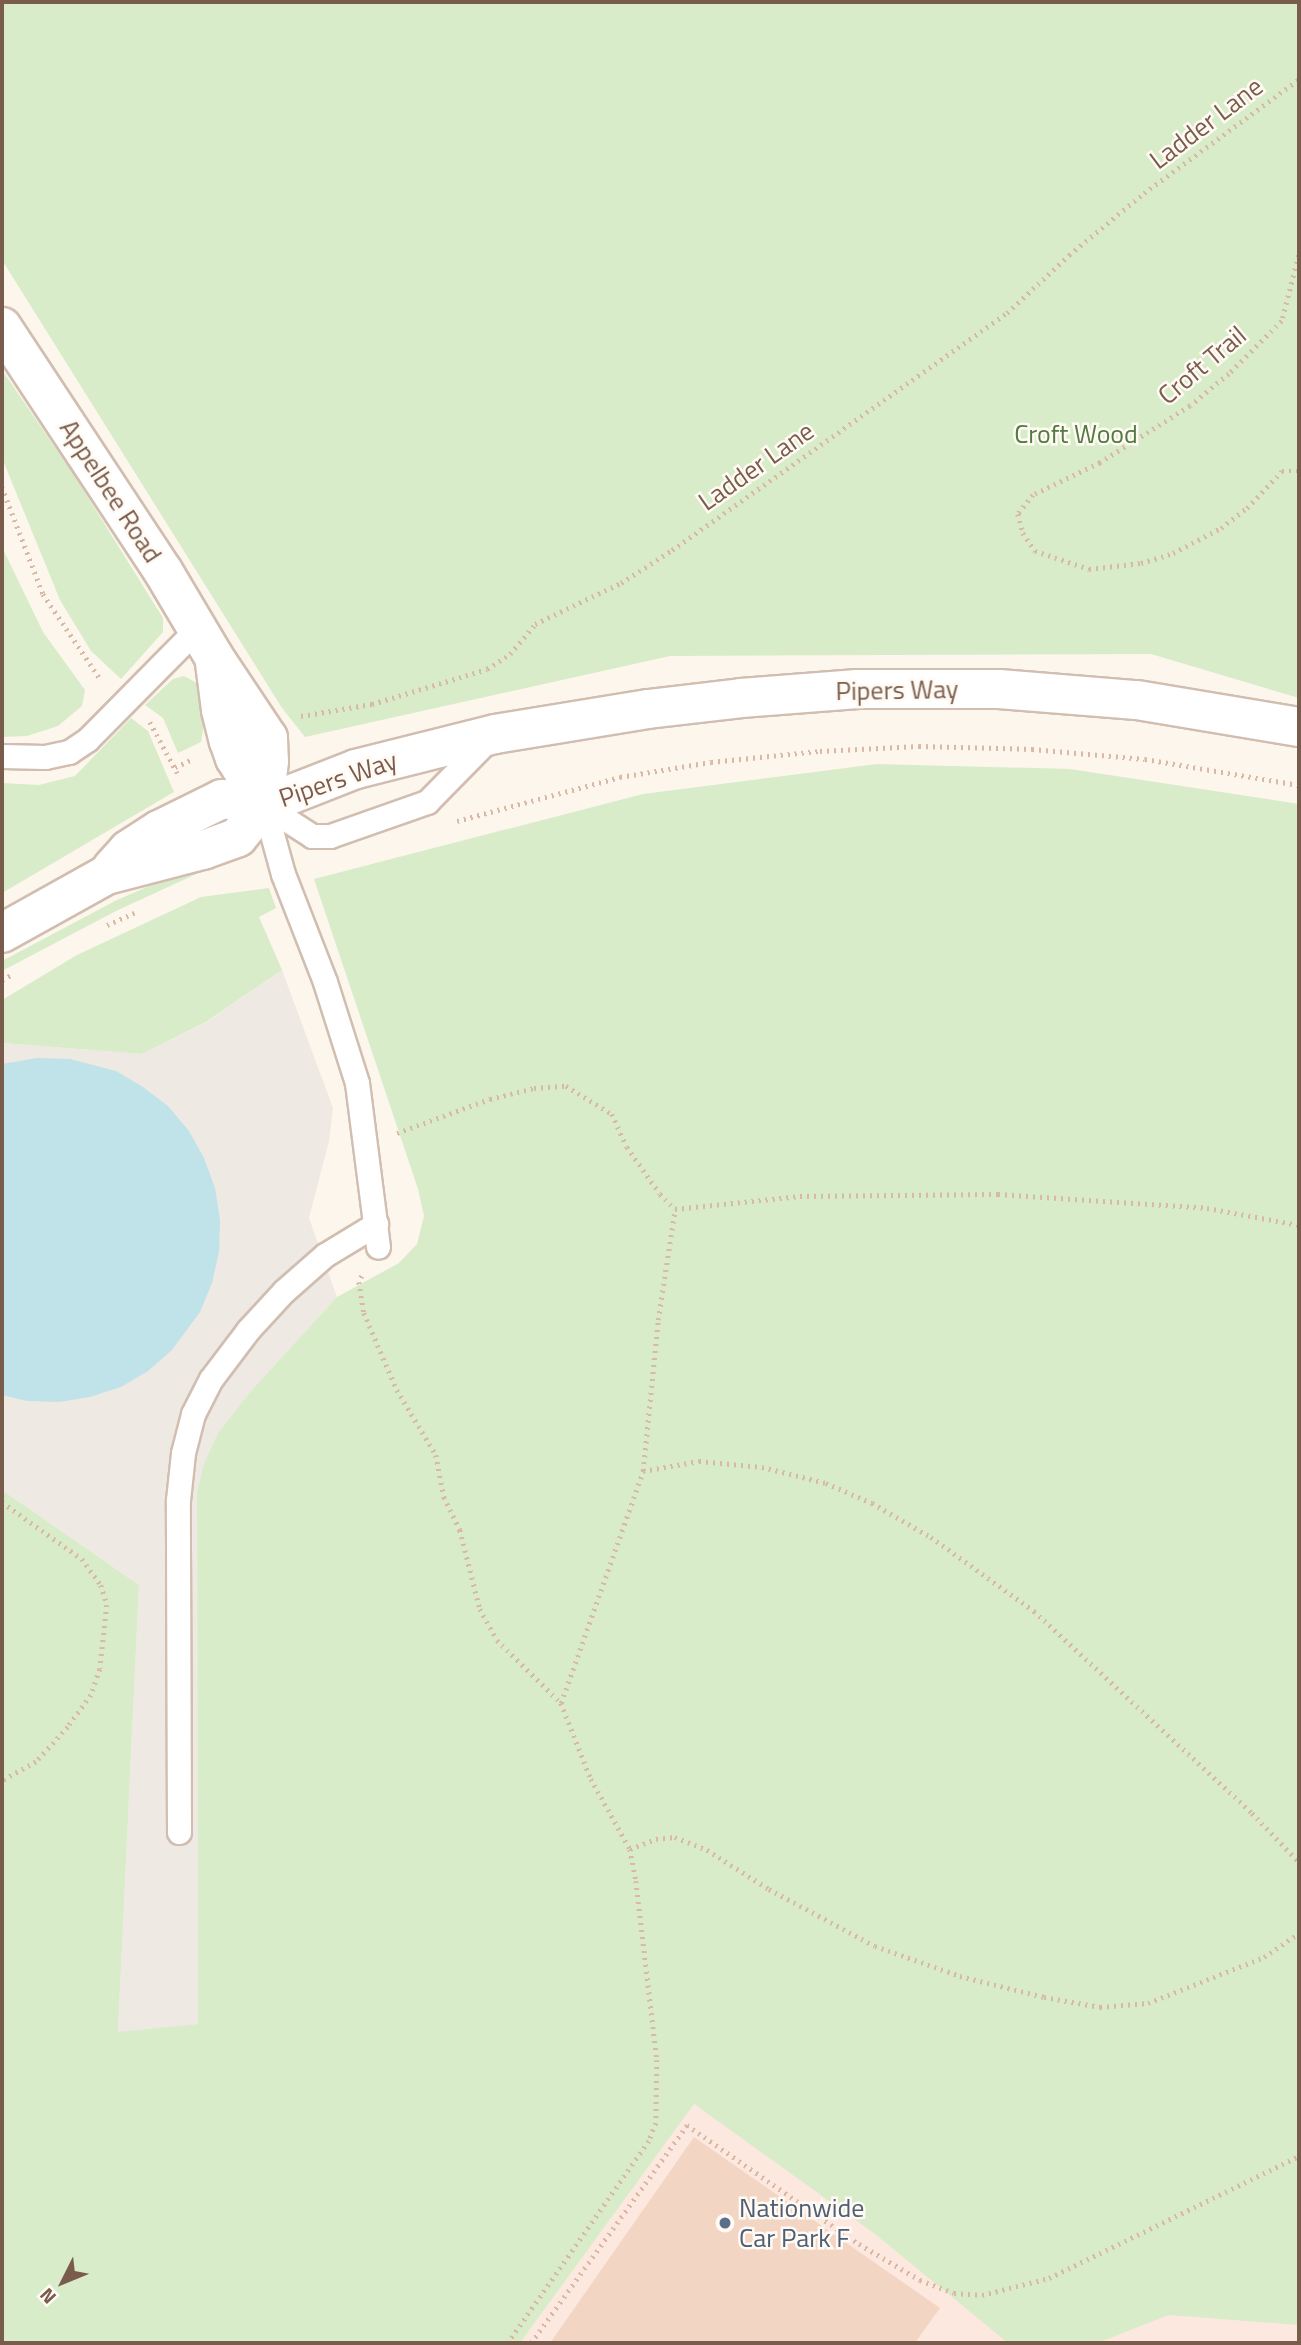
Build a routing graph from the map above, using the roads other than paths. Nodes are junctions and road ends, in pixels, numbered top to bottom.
1 (2, 327) edge
2 (206, 643) junction
3 (1299, 727) edge
4 (495, 734) junction
5 (2, 756) edge
6 (264, 805) junction
7 (2, 933) edge
8 (376, 1223) junction
9 (378, 1248) road end
10 (179, 1832) dead end

1 - 2 main road, Appelbee Road
2 - 5 lane
2 - 6 main road, Appelbee Road
3 - 4 main road, Pipers Way
4 - 6 main road, Pipers Way
4 - 6 lane, Pipers Way
6 - 7 main road, Pipers Way
6 - 8 lane
8 - 9 lane
8 - 10 lane

